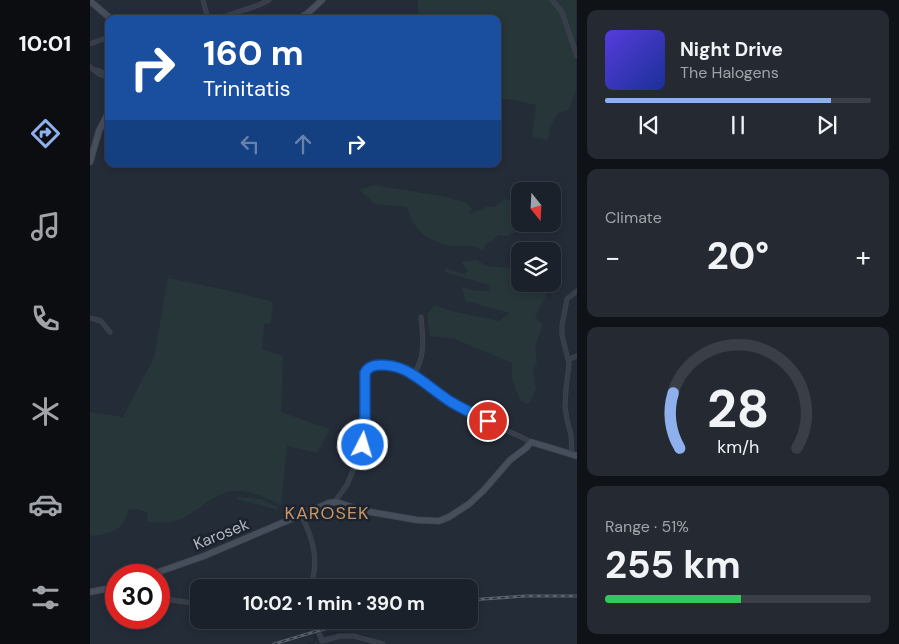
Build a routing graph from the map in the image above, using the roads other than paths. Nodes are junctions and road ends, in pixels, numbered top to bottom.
1 (203, 0) edge
2 (269, 0) edge
3 (322, 0) edge
4 (552, 0) edge
5 (90, 1) edge
6 (106, 15) edge
7 (207, 15) edge
8 (230, 15) edge
9 (305, 15) edge
10 (105, 38) edge
11 (90, 44) edge
12 (576, 56) edge
13 (90, 67) edge
14 (105, 73) edge
15 (105, 76) edge
16 (105, 119) edge
17 (90, 162) edge
18 (576, 291) edge
19 (421, 317) dead end
20 (90, 318) edge
21 (110, 332) dead end
22 (576, 356) edge
23 (569, 359) junction
24 (413, 375) junction
25 (531, 442) junction
26 (574, 455) edge
27 (336, 502) junction
28 (301, 514) junction
29 (170, 568) edge
30 (313, 579) edge
31 (105, 590) edge
32 (90, 592) edge
33 (170, 600) edge
34 (190, 603) edge
35 (317, 629) edge
36 (323, 642) edge
37 (383, 644) edge

1 - 7 street
2 - 8 street
3 - 9 street
4 - 12 street
5 - 6 street
10 - 11 street
13 - 14 street
13 - 15 street
16 - 17 street
18 - 23 street
19 - 24 street
20 - 21 street
22 - 23 street
23 - 26 street
24 - 25 street
24 - 27 street
25 - 26 street
25 - 27 street
27 - 28 street, Karosek
28 - 29 street, Karosek
28 - 30 street
31 - 32 street
33 - 34 street
35 - 36 street
36 - 37 street

